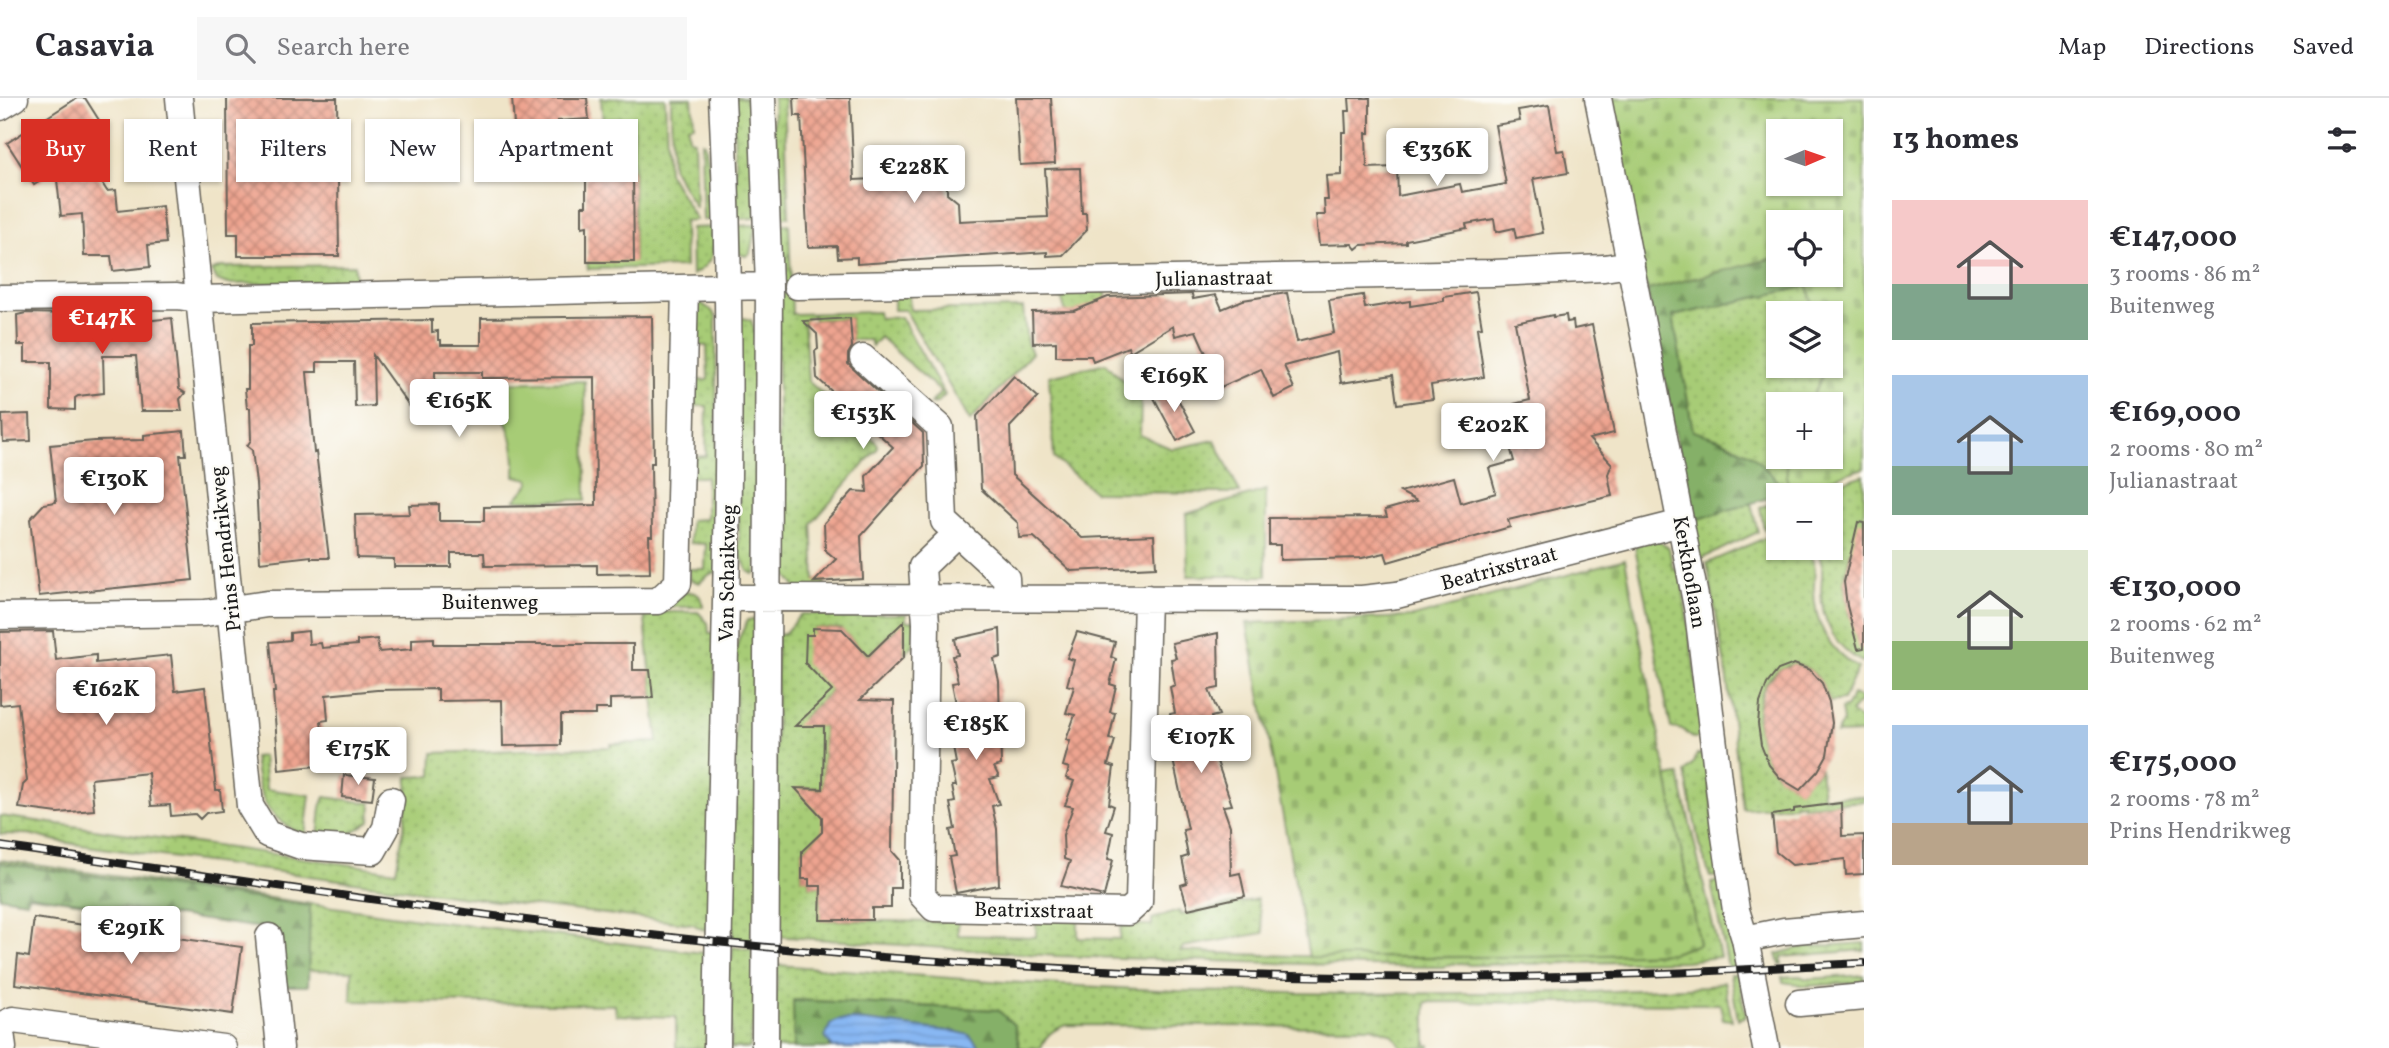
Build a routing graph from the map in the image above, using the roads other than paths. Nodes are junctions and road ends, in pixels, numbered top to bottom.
1 (15, 98) edge
2 (178, 98) edge
3 (722, 98) edge
4 (762, 98) edge
5 (1598, 98) edge
6 (0, 107) edge
7 (1630, 264) junction
8 (769, 286) junction
9 (797, 286) dead end
10 (685, 288) junction
11 (728, 288) junction
12 (0, 298) edge
13 (198, 299) junction
14 (863, 358) dead end
15 (1681, 523) junction
16 (957, 533) junction
17 (727, 598) junction
18 (1007, 598) junction
19 (1147, 598) junction
20 (768, 599) junction
21 (924, 599) junction
22 (231, 610) junction
23 (0, 616) edge
24 (391, 800) dead end
25 (1864, 924) edge
26 (269, 937) dead end
27 (1745, 939) junction
28 (1864, 997) edge
29 (1799, 1003) dead end
30 (3, 1048) edge
31 (223, 1048) edge
32 (280, 1048) edge
33 (717, 1048) edge
34 (765, 1048) edge
35 (1766, 1048) edge

1 - 6 street
2 - 13 street, Prins Hendrikweg
3 - 11 street, Van Schaikweg
4 - 8 street, Van Schaikweg
5 - 7 street, Kerkhoflaan
7 - 9 street, Julianastraat
7 - 15 street, Kerkhoflaan
8 - 11 street
8 - 20 street, Van Schaikweg
10 - 11 street
10 - 13 street
10 - 22 street, Buitenweg
11 - 17 street, Van Schaikweg
12 - 13 street
13 - 22 street, Prins Hendrikweg
14 - 16 street
15 - 19 street, Beatrixstraat
15 - 27 street, Kerkhoflaan
16 - 18 street
16 - 21 street, Beatrixstraat
17 - 20 street, Beatrixstraat
17 - 33 street, Van Schaikweg
18 - 19 street, Beatrixstraat
18 - 21 street, Beatrixstraat
19 - 21 street, Beatrixstraat
20 - 21 street, Beatrixstraat
20 - 34 street, Van Schaikweg
22 - 23 street, Buitenweg
22 - 24 street, Prins Hendrikweg
25 - 27 street
26 - 32 street
27 - 35 street, Kerkhoflaan
28 - 29 street
30 - 31 street

